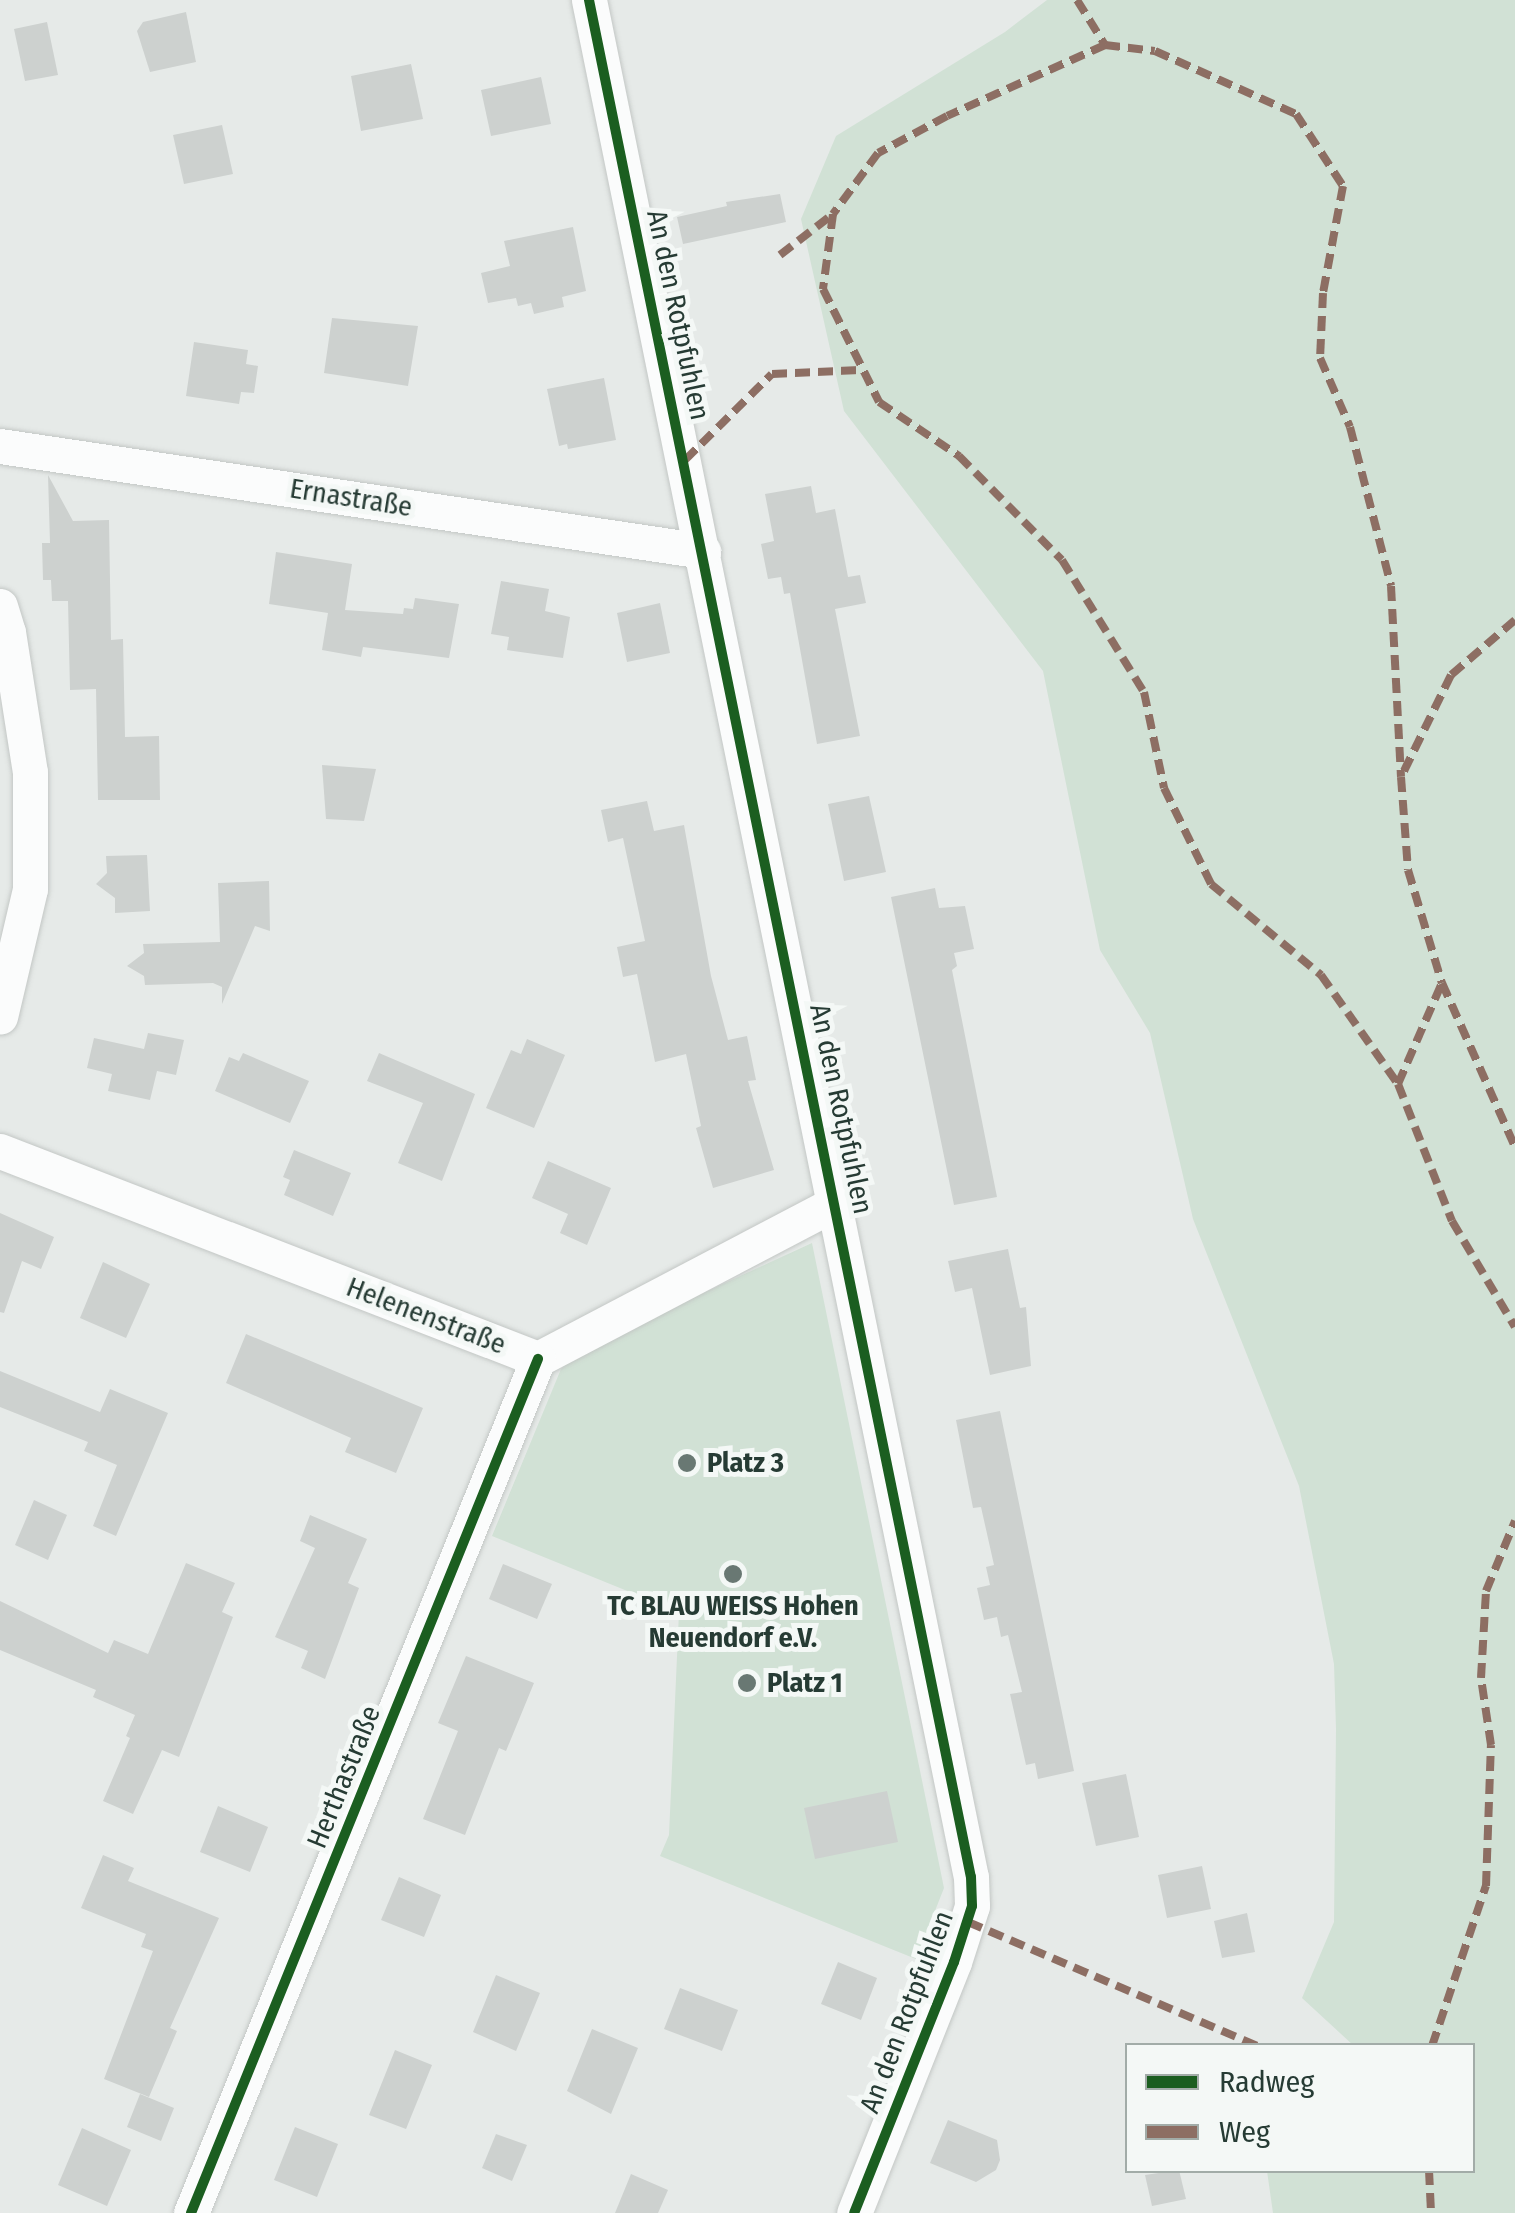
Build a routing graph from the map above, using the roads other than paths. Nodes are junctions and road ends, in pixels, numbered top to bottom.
1 (589, 0) edge
2 (0, 446) edge
3 (703, 551) junction
4 (0, 606) edge
5 (0, 1017) edge
6 (0, 1152) edge
7 (837, 1202) junction
8 (538, 1359) junction
9 (192, 2213) edge
10 (854, 2213) edge

1 - 3 street, An den Rotpfuhlen
2 - 3 street, Ernastraße
3 - 7 street, An den Rotpfuhlen
4 - 5 street
6 - 8 street, Helenenstraße
7 - 8 street, Helenenstraße
7 - 10 street, An den Rotpfuhlen
8 - 9 street, Herthastraße

